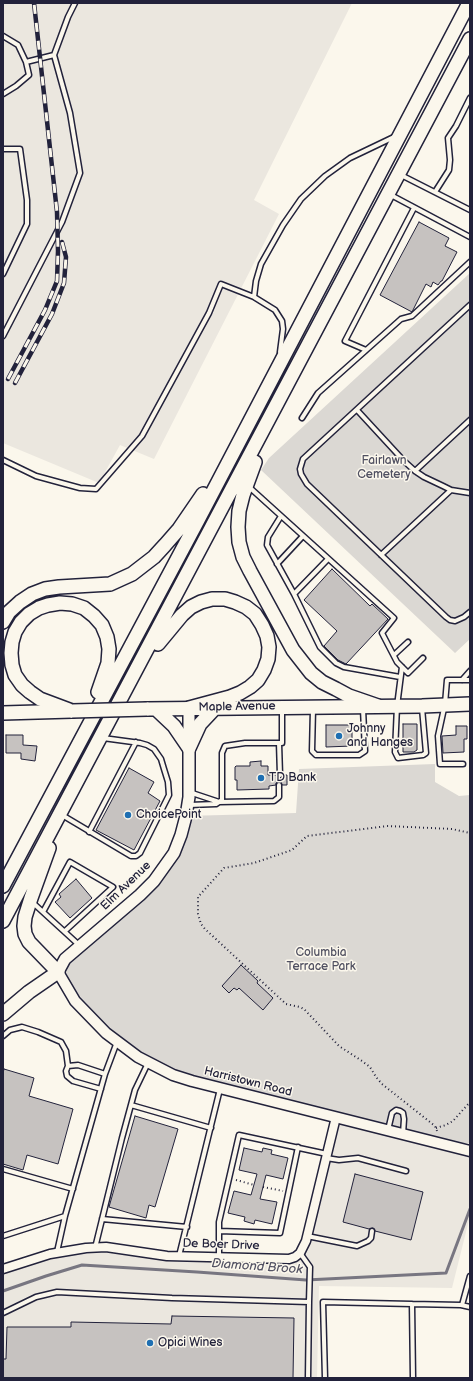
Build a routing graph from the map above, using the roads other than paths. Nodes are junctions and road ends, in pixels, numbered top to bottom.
1 (75, 3) edge
2 (469, 3) edge
3 (3, 36) edge
4 (470, 39) edge
5 (54, 56) junction
6 (26, 62) junction
7 (3, 94) edge
8 (470, 98) edge
9 (401, 134) junction
10 (3, 149) edge
11 (399, 174) junction
12 (435, 192) junction
13 (388, 194) junction
14 (414, 208) junction
15 (470, 210) edge
16 (470, 237) edge
17 (470, 262) edge
18 (3, 274) edge
19 (254, 297) junction
20 (470, 305) edge
21 (3, 336) edge
22 (307, 348) junction
23 (366, 350) junction
24 (278, 366) junction
25 (357, 410) junction
26 (252, 415) junction
27 (302, 418) dead end
28 (470, 420) edge
29 (3, 460) edge
30 (415, 471) junction
31 (246, 485) junction
32 (451, 490) junction
33 (470, 493) edge
34 (281, 516) junction
35 (303, 536) junction
36 (382, 555) junction
37 (328, 559) junction
38 (277, 564) junction
39 (294, 594) junction
40 (470, 612) edge
41 (3, 622) edge
42 (408, 642) dead end
43 (394, 655) junction
44 (423, 658) dead end
45 (402, 667) junction
46 (470, 671) edge
47 (400, 677) junction
48 (462, 680) junction
49 (470, 680) edge
50 (445, 704) junction
51 (470, 704) edge
52 (363, 706) junction
53 (378, 706) junction
54 (397, 706) junction
55 (422, 706) junction
56 (282, 707) junction
57 (313, 707) junction
58 (189, 708) junction
59 (215, 708) junction
60 (151, 709) junction
61 (72, 712) junction
62 (3, 713) edge
63 (102, 735) junction
64 (136, 742) junction
65 (279, 743) junction
66 (189, 748) junction
67 (74, 752) junction
68 (462, 764) dead end
69 (280, 775) dead end
70 (280, 785) dead end
71 (189, 792) junction
72 (219, 802) junction
73 (188, 805) junction
74 (58, 819) junction
75 (89, 832) junction
76 (21, 852) junction
77 (3, 870) edge
78 (3, 886) edge
79 (30, 900) junction
80 (43, 912) junction
81 (3, 921) edge
82 (65, 931) junction
83 (80, 945) junction
84 (58, 972) junction
85 (3, 1014) edge
86 (3, 1036) edge
87 (116, 1042) junction
88 (148, 1063) junction
89 (68, 1066) junction
90 (105, 1074) junction
91 (220, 1088) junction
92 (101, 1089) junction
93 (131, 1105) junction
94 (336, 1117) junction
95 (211, 1128) junction
96 (388, 1130) junction
97 (403, 1134) junction
98 (298, 1147) junction
99 (470, 1151) edge
100 (326, 1156) junction
101 (3, 1169) edge
102 (406, 1171) dead end
103 (73, 1189) junction
104 (65, 1216) junction
105 (102, 1220) junction
106 (187, 1227) junction
107 (219, 1231) junction
108 (372, 1231) dead end
109 (3, 1236) edge
110 (307, 1236) junction
111 (95, 1248) junction
112 (57, 1252) junction
113 (300, 1253) junction
114 (179, 1256) junction
115 (219, 1258) junction
116 (3, 1269) edge
117 (470, 1276) edge
118 (309, 1302) junction
119 (412, 1304) junction
120 (462, 1306) junction
121 (470, 1307) edge
122 (3, 1313) edge
123 (308, 1378) edge
124 (325, 1378) edge
125 (413, 1378) edge

1 - 5 lane
2 - 9 main road
3 - 6 lane
4 - 11 main road
5 - 6 lane
5 - 21 lane
6 - 7 lane
8 - 12 lane
9 - 19 lane
9 - 24 main road
10 - 18 lane
11 - 12 lane
11 - 13 main road
12 - 15 lane
13 - 14 lane
13 - 22 main road
14 - 16 lane
14 - 23 lane
17 - 23 lane
19 - 24 lane
19 - 29 lane
20 - 25 lane
22 - 31 main road
22 - 63 main road
23 - 27 lane
24 - 26 main road
25 - 30 lane
25 - 36 lane
26 - 41 main road
26 - 67 main road
28 - 30 lane
30 - 32 lane
31 - 34 lane
31 - 53 main road
32 - 33 lane
32 - 36 lane
34 - 35 lane
34 - 38 lane
35 - 37 lane
35 - 38 lane
36 - 40 lane
37 - 39 lane
37 - 43 lane
38 - 39 lane
39 - 47 lane
42 - 43 lane
43 - 45 lane
44 - 45 lane
45 - 47 lane
46 - 48 lane
47 - 54 lane
48 - 49 lane
48 - 50 lane
50 - 51 main road, Maple Avenue
50 - 55 main road, Maple Avenue
50 - 68 lane
52 - 53 main road, Maple Avenue
52 - 57 main road, Maple Avenue
52 - 57 lane
53 - 54 main road, Maple Avenue
54 - 55 main road, Maple Avenue
54 - 55 lane
56 - 57 main road, Maple Avenue
56 - 59 main road, Maple Avenue
56 - 65 lane
58 - 59 main road, Maple Avenue
58 - 60 main road, Maple Avenue
58 - 63 main road
58 - 66 main road, Elm Avenue
59 - 66 main road
60 - 61 main road, Maple Avenue, bridge
60 - 66 main road
61 - 62 main road, Maple Avenue
61 - 67 main road
63 - 64 lane
63 - 74 main road
64 - 75 lane
64 - 75 lane
65 - 69 lane
65 - 72 lane
66 - 71 main road, Elm Avenue
67 - 76 main road
70 - 72 lane
71 - 72 lane
71 - 73 main road, Elm Avenue
72 - 73 lane
73 - 83 main road, Elm Avenue
74 - 75 lane
74 - 79 main road
74 - 81 main road
76 - 77 main road
76 - 78 main road
79 - 80 lane
79 - 84 main road
80 - 82 lane
80 - 82 lane
82 - 83 lane
83 - 84 main road, Elm Avenue
84 - 85 main road
84 - 87 street, Harristown Road
86 - 89 lane
87 - 88 street, Harristown Road
87 - 90 lane
88 - 91 street, Harristown Road
88 - 93 lane
89 - 90 lane
89 - 92 lane
90 - 92 lane
91 - 94 street, Harristown Road
91 - 95 lane
92 - 103 lane
93 - 95 lane
93 - 105 lane
94 - 96 street, Harristown Road
94 - 100 street
95 - 106 lane
96 - 97 street, Harristown Road
96 - 97 lane
97 - 99 street, Harristown Road
98 - 100 lane
98 - 107 lane
98 - 107 lane
100 - 102 lane
100 - 110 street
101 - 103 lane
103 - 104 lane
104 - 109 lane
104 - 112 lane
105 - 106 lane
105 - 111 lane
106 - 114 lane
107 - 115 lane
108 - 110 lane
110 - 113 street
111 - 112 street, De Boer Drive
111 - 114 street, De Boer Drive
112 - 116 street, De Boer Drive
113 - 115 street, De Boer Drive
113 - 118 lane
114 - 115 street, De Boer Drive
117 - 120 lane
118 - 122 lane
118 - 123 lane
119 - 120 lane
119 - 124 lane
119 - 125 lane
120 - 121 lane

